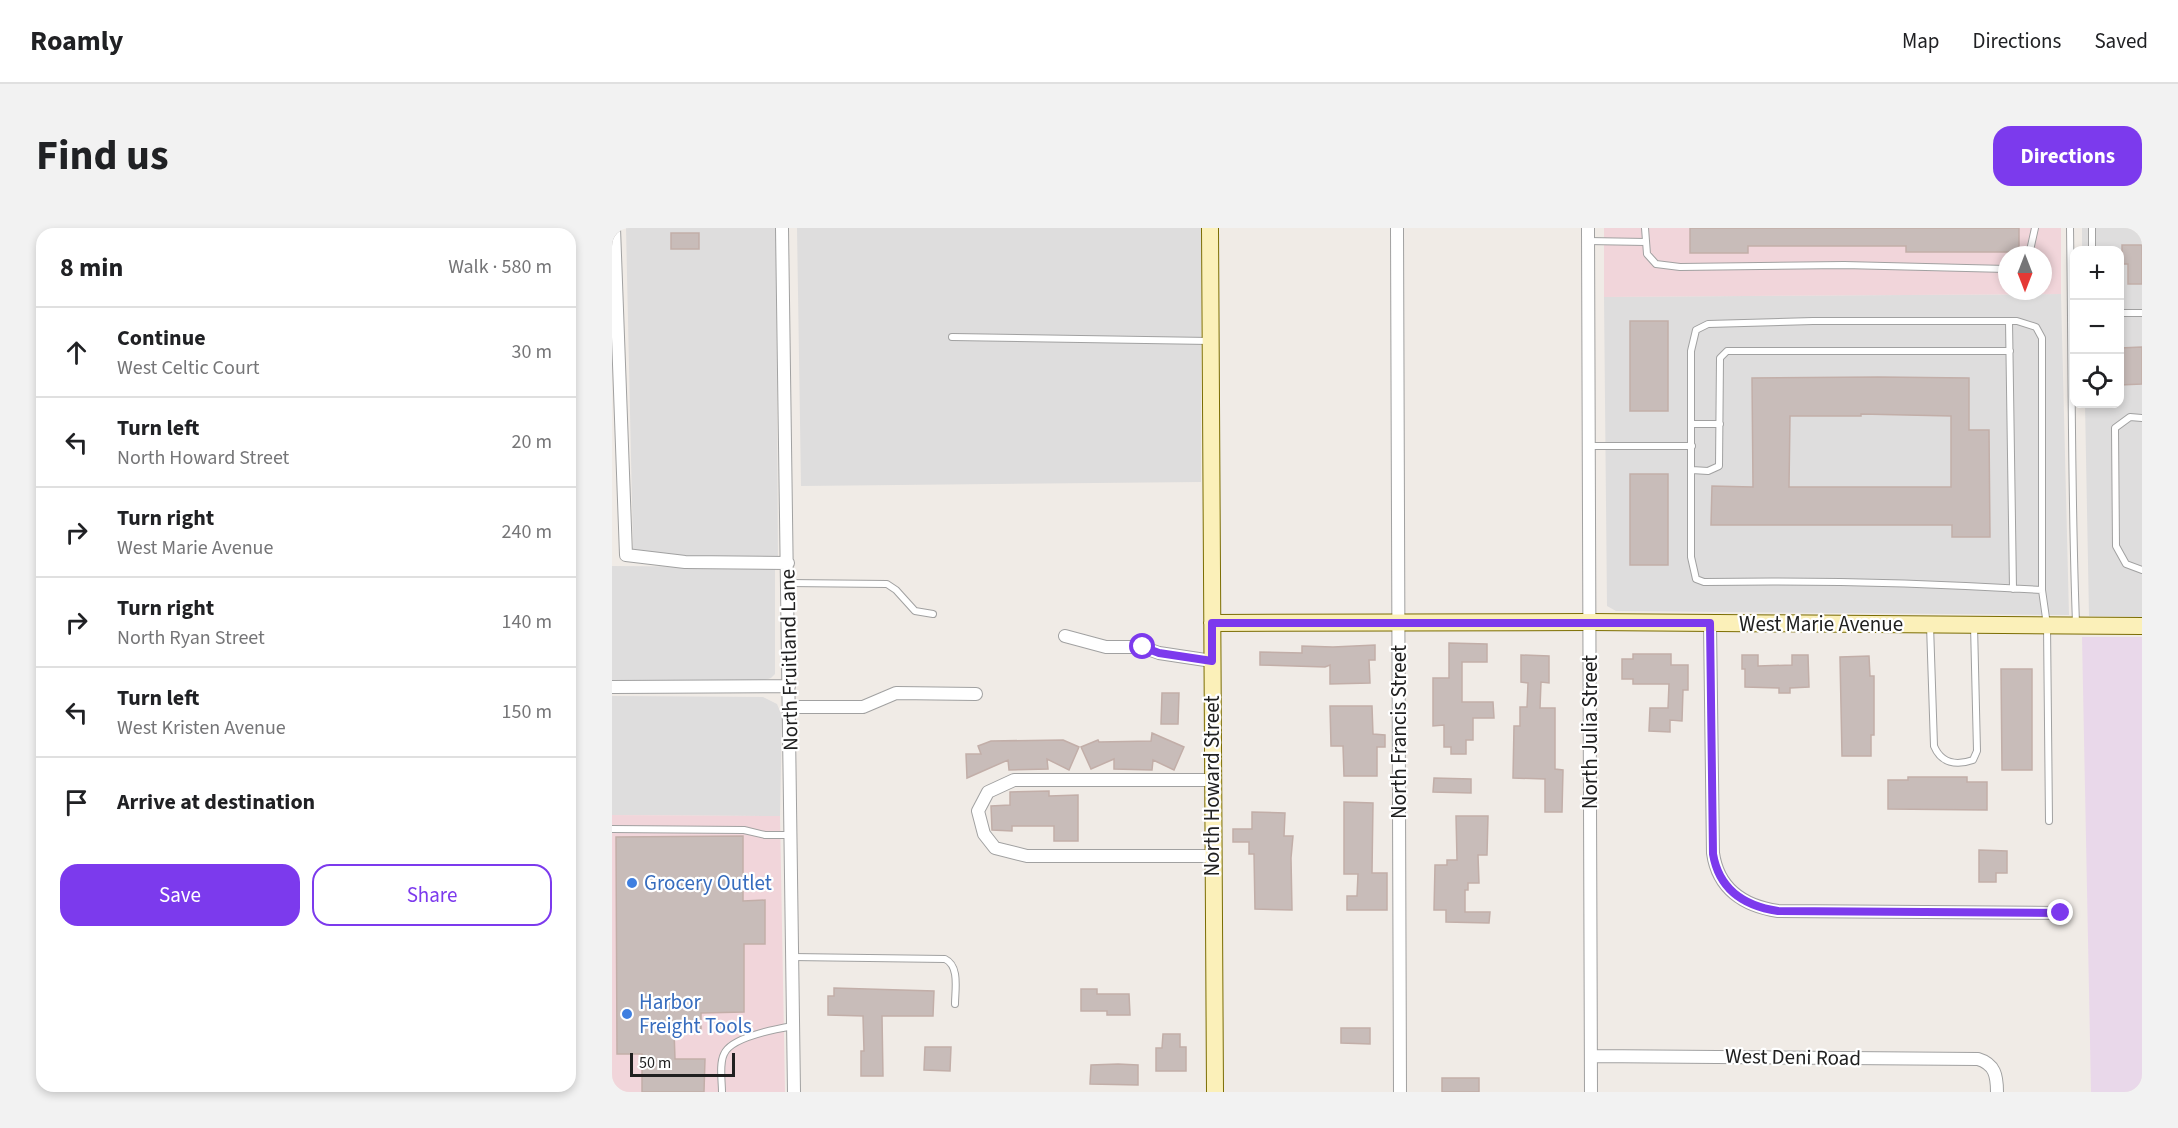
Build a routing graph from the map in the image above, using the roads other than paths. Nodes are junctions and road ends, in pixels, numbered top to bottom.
1 (614, 228) edge
2 (782, 228) edge
3 (1210, 228) edge
4 (1397, 228) edge
5 (1588, 228) edge
6 (1645, 228) edge
7 (2035, 228) edge
8 (2070, 228) edge
9 (2092, 228) edge
10 (1588, 241) junction
11 (1646, 242) junction
12 (2031, 246) edge
13 (2092, 246) edge
14 (1998, 269) edge
15 (2124, 313) edge
16 (2142, 313) edge
17 (2009, 321) junction
18 (952, 338) dead end
19 (1210, 341) junction
20 (2010, 351) junction
21 (2142, 418) edge
22 (1692, 423) junction
23 (1720, 424) junction
24 (1589, 446) junction
25 (1692, 446) junction
26 (1692, 470) junction
27 (788, 563) junction
28 (2142, 570) edge
29 (788, 583) junction
30 (2013, 589) junction
31 (2042, 590) junction
32 (933, 614) dead end
33 (1398, 621) junction
34 (1590, 622) junction
35 (1212, 623) junction
36 (1710, 623) junction
37 (1930, 624) junction
38 (1974, 625) junction
39 (2047, 625) junction
40 (2076, 626) junction
41 (2142, 626) edge
42 (1065, 636) dead end
43 (1212, 661) junction
44 (789, 686) junction
45 (612, 687) edge
46 (976, 694) dead end
47 (789, 707) junction
48 (1212, 780) junction
49 (2049, 821) dead end
50 (612, 829) edge
51 (791, 835) junction
52 (1212, 856) junction
53 (2061, 913) dead end
54 (792, 957) junction
55 (955, 1004) dead end
56 (793, 1026) junction
57 (1591, 1056) junction
58 (722, 1092) edge
59 (794, 1092) edge
60 (1215, 1092) edge
61 (1400, 1092) edge
62 (1591, 1092) edge
63 (1997, 1092) edge

1 - 27 street
2 - 27 street, North Fruitland Lane
3 - 19 street, North Howard Street
4 - 33 street, North Francis Street
5 - 10 street, North Julia Street
6 - 11 lane
7 - 12 lane
8 - 40 lane
9 - 13 lane
10 - 11 lane
10 - 24 street, North Julia Street
11 - 14 lane
15 - 16 lane
17 - 20 lane
17 - 22 lane
17 - 31 lane
18 - 19 lane
19 - 35 street, North Howard Street
20 - 23 lane
20 - 30 lane
21 - 28 lane
22 - 23 lane
22 - 25 lane
23 - 26 lane
24 - 25 lane
24 - 34 street, North Julia Street
25 - 26 lane
26 - 30 lane
27 - 29 street, North Fruitland Lane
29 - 32 lane
29 - 44 street, North Fruitland Lane
30 - 31 lane
31 - 39 lane
33 - 34 street, West Marie Avenue
33 - 35 street, West Marie Avenue
33 - 61 street, North Francis Street
34 - 36 street, West Marie Avenue
34 - 57 street, North Julia Street
35 - 43 street, North Howard Street
36 - 37 street, West Marie Avenue
36 - 53 street
37 - 38 street, West Marie Avenue
37 - 38 lane
38 - 39 street, West Marie Avenue
39 - 40 street, West Marie Avenue
39 - 49 lane
40 - 41 street, West Marie Avenue
42 - 43 street
43 - 48 street, North Howard Street
44 - 45 street
44 - 47 street, North Fruitland Lane
46 - 47 street
47 - 51 street, North Fruitland Lane
48 - 52 street, North Howard Street
48 - 52 street
50 - 51 lane
51 - 54 street, North Fruitland Lane
52 - 60 street, North Howard Street
54 - 55 lane
54 - 56 street, North Fruitland Lane
56 - 58 lane
56 - 59 street, North Fruitland Lane
57 - 62 street, North Julia Street
57 - 63 street, West Deni Road

